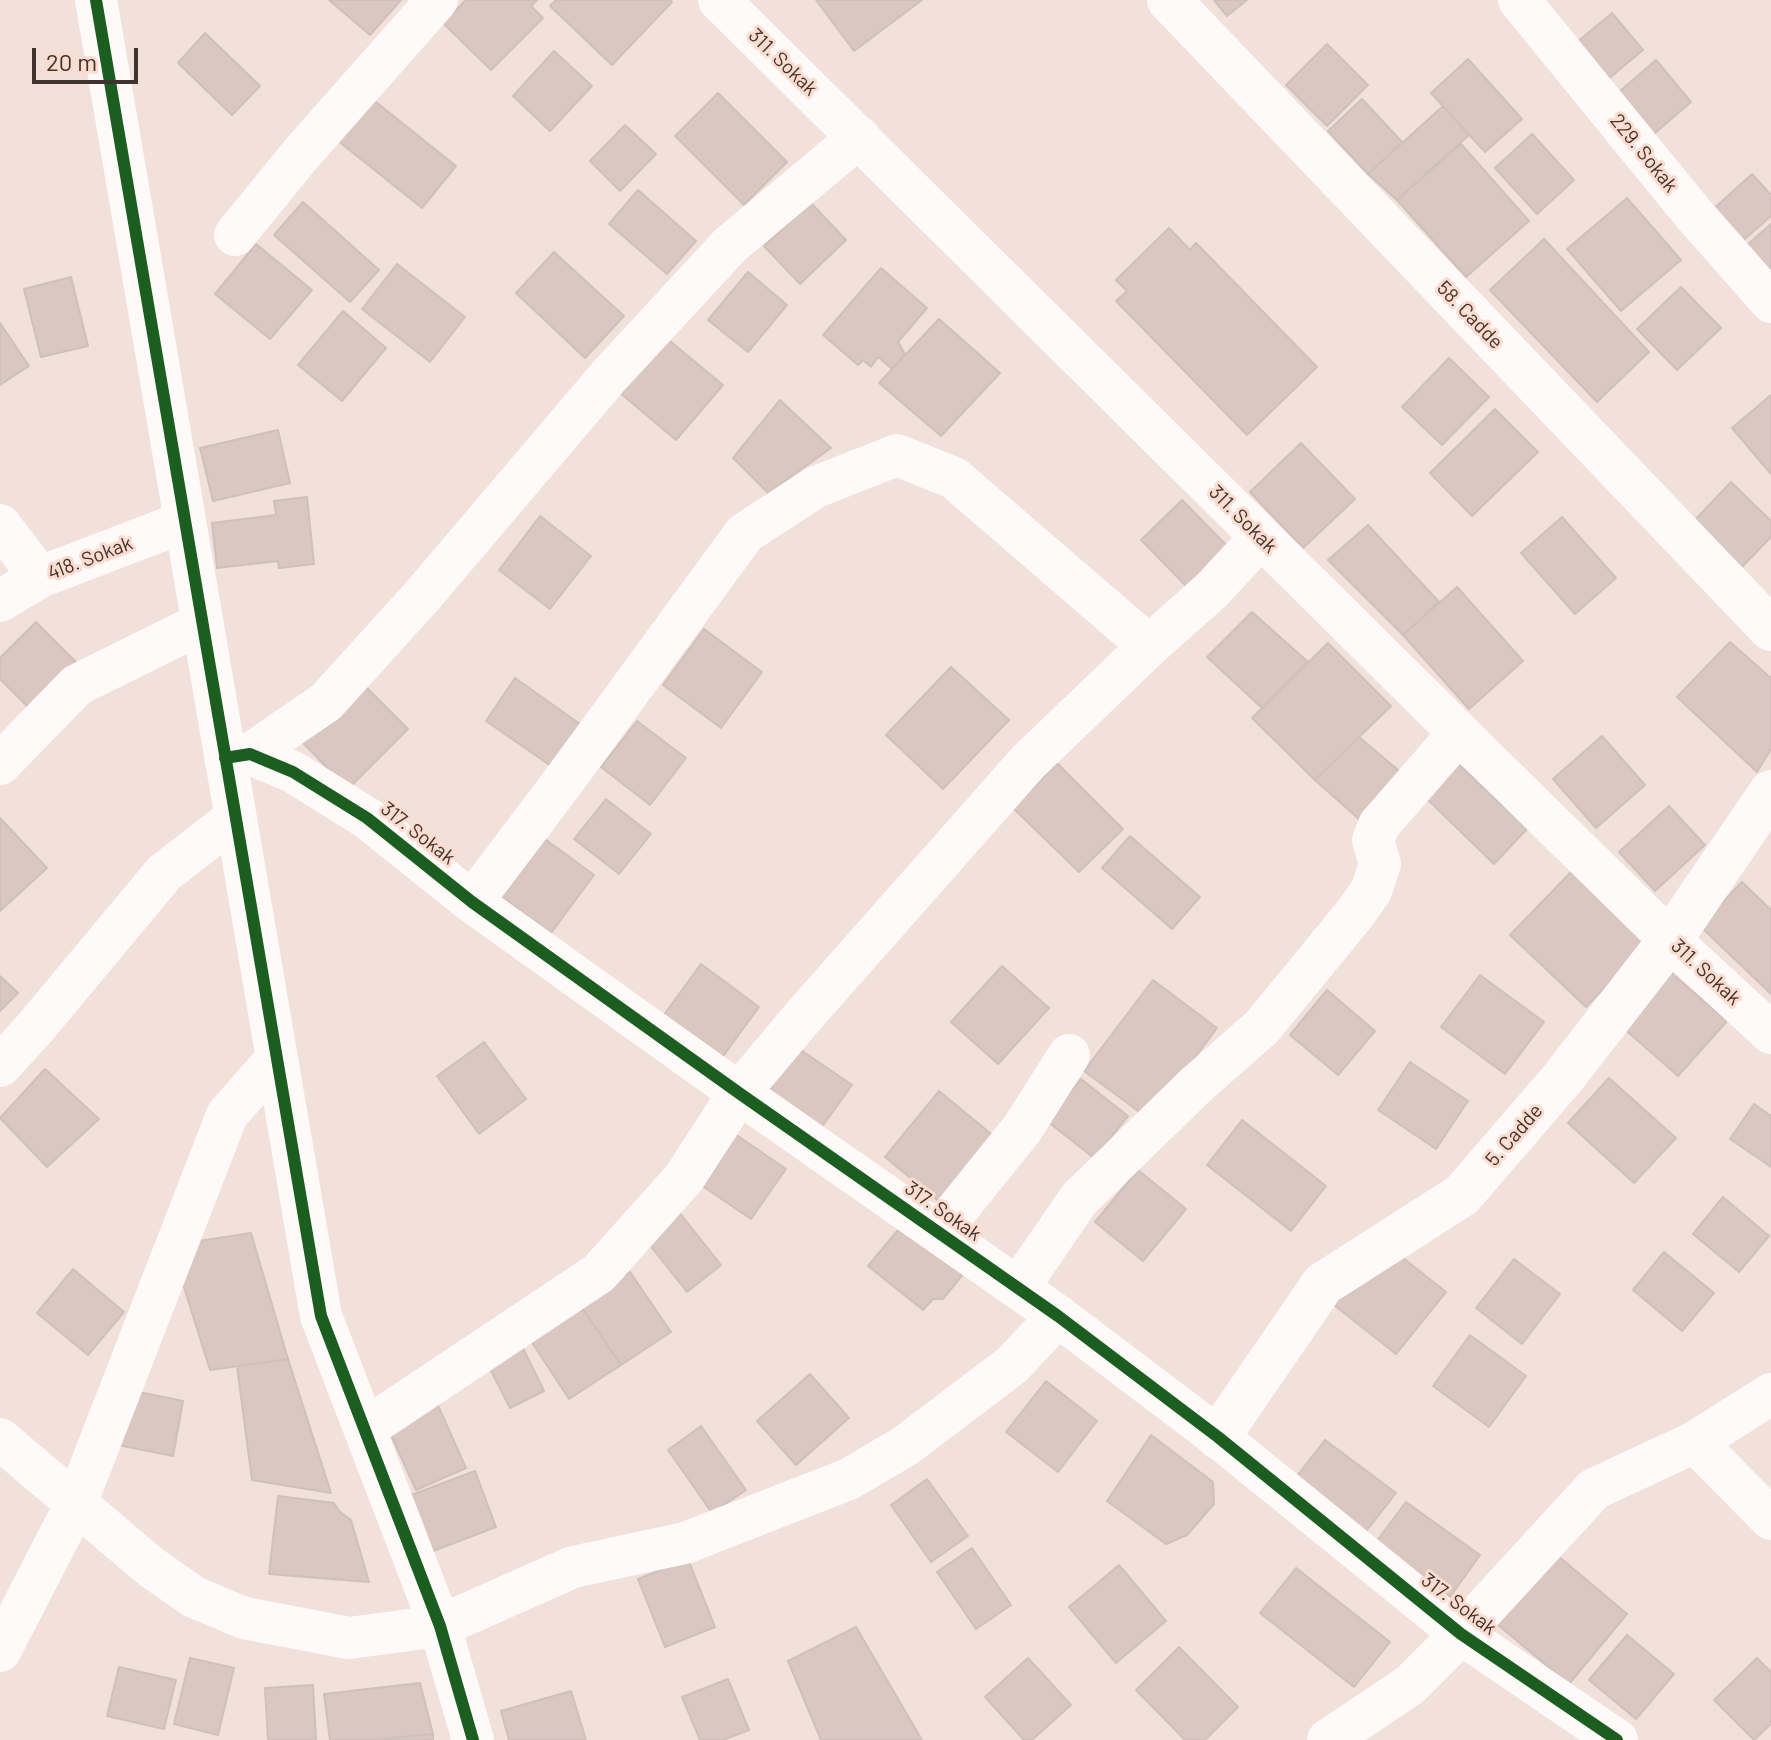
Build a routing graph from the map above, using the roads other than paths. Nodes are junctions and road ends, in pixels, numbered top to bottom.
1 (96, 0) edge
2 (437, 0) edge
3 (1169, 0) edge
4 (1519, 0) edge
5 (722, 1) edge
6 (859, 137) junction
7 (235, 235) dead end
8 (1771, 302) edge
9 (184, 522) junction
10 (0, 525) edge
11 (1261, 537) junction
12 (40, 577) junction
13 (0, 601) edge
14 (202, 623) junction
15 (1771, 629) edge
16 (1149, 646) junction
17 (1459, 733) junction
18 (238, 756) junction
19 (0, 764) edge
20 (1771, 792) edge
21 (235, 818) junction
22 (472, 902) junction
23 (1670, 940) junction
24 (1771, 1033) edge
25 (1069, 1055) dead end
26 (277, 1058) junction
27 (0, 1066) edge
28 (739, 1093) junction
29 (939, 1232) junction
30 (1018, 1288) junction
31 (1058, 1316) junction
32 (1771, 1394) edge
33 (365, 1429) junction
34 (1218, 1437) junction
35 (0, 1439) edge
36 (1695, 1442) junction
37 (76, 1504) junction
38 (1771, 1519) edge
39 (440, 1626) junction
40 (1461, 1634) junction
41 (0, 1651) edge
42 (473, 1740) edge
43 (1328, 1740) edge
44 (1617, 1740) edge

1 - 9 street
2 - 7 street
3 - 15 street, 58. Cadde
4 - 8 street, 229. Sokak
5 - 6 street, 311. Sokak
6 - 11 street, 311. Sokak
6 - 18 street
9 - 12 street, 418. Sokak
9 - 14 street
10 - 12 street
11 - 16 street
11 - 17 street, 311. Sokak
12 - 13 street, 418. Sokak
14 - 18 street
14 - 19 street
16 - 22 street
16 - 28 street
17 - 23 street, 311. Sokak
17 - 30 street
18 - 21 street
18 - 22 street, 317. Sokak
20 - 23 street, 5. Cadde
21 - 26 street
21 - 27 street
22 - 28 street, 317. Sokak
23 - 24 street, 311. Sokak
23 - 34 street, 5. Cadde
25 - 29 street
26 - 33 street
26 - 37 street
28 - 29 street, 317. Sokak
28 - 33 street
29 - 30 street, 317. Sokak
30 - 31 street, 317. Sokak
31 - 34 street, 317. Sokak
31 - 39 street
32 - 36 street
33 - 39 street
34 - 40 street, 317. Sokak
35 - 37 street
36 - 38 street
36 - 40 street
37 - 39 street
37 - 41 street
39 - 42 street
40 - 43 street
40 - 44 street, 317. Sokak

